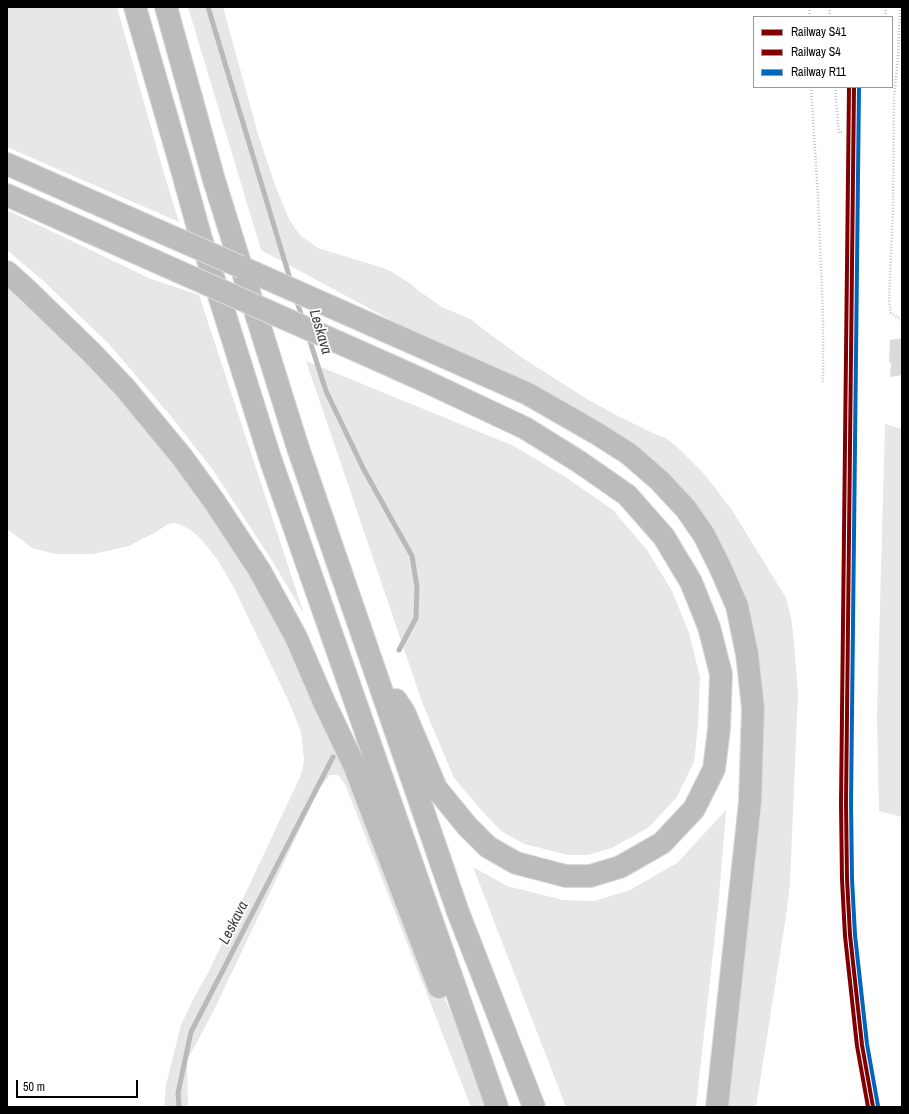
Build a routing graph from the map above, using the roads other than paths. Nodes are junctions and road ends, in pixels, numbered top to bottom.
1 (135, 7) edge
2 (166, 7) edge
3 (7, 164) edge
4 (7, 196) edge
5 (7, 272) edge
6 (368, 655) junction
7 (494, 1101) edge
8 (534, 1107) edge
9 (717, 1107) edge

1 - 7 highway
2 - 6 highway
3 - 9 highway, bridge
4 - 6 highway, bridge
5 - 7 highway
6 - 8 highway

